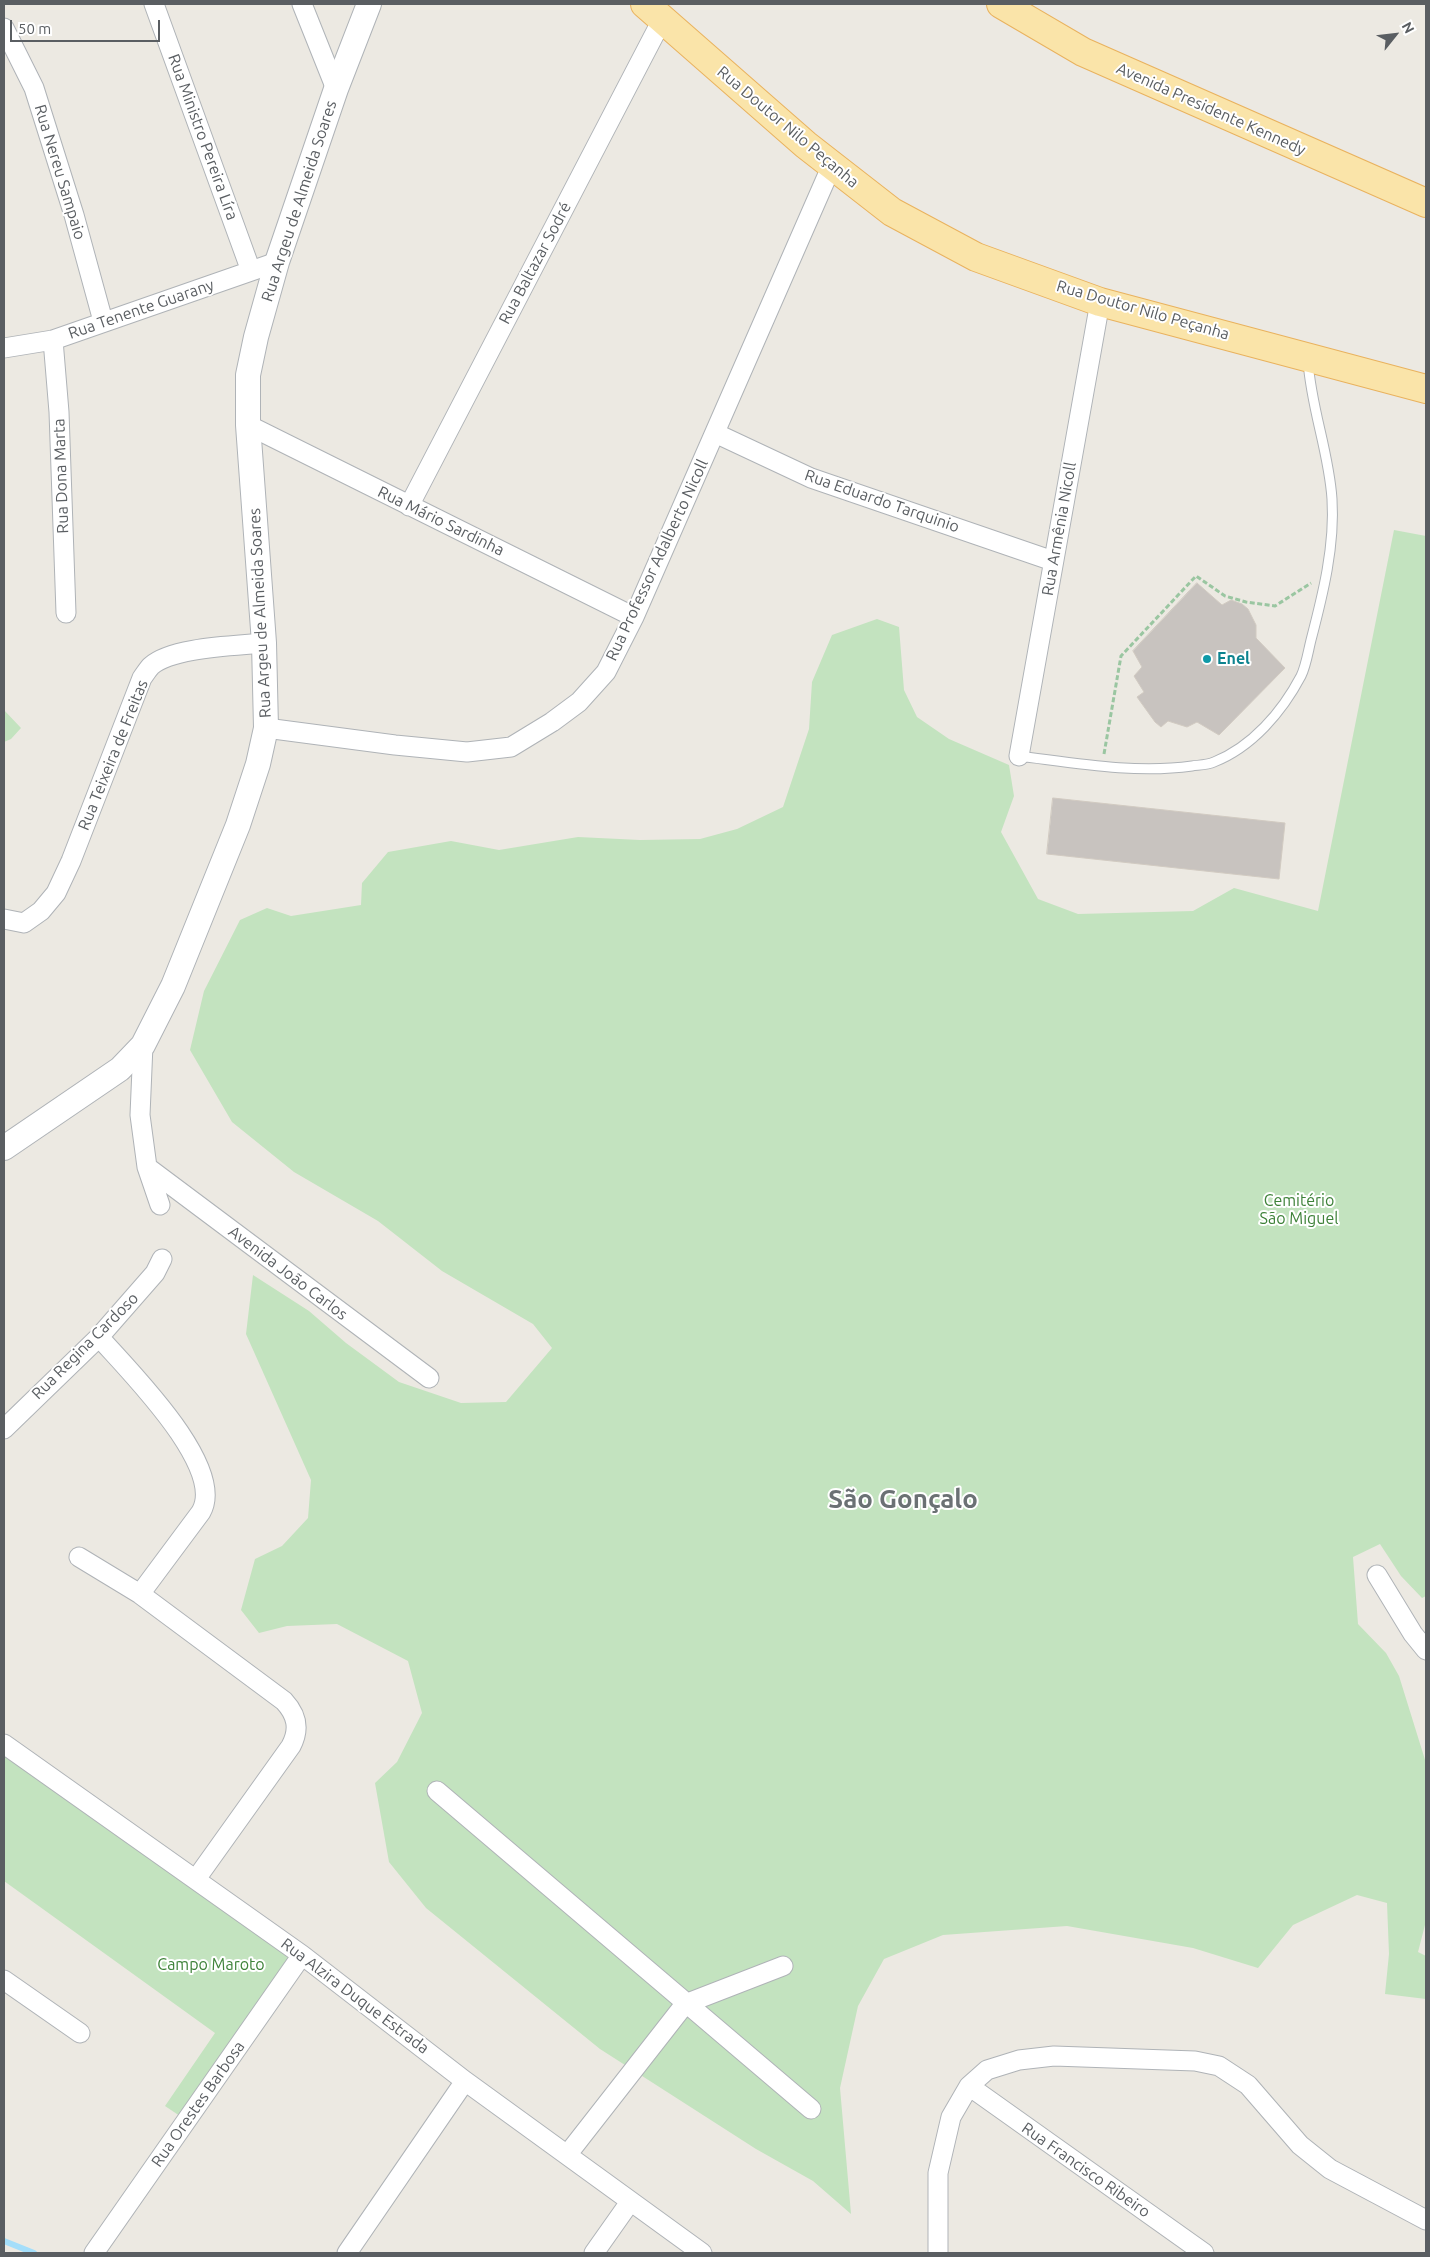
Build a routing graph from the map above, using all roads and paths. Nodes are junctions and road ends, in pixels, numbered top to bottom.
1 (154, 4) edge
2 (302, 4) edge
3 (370, 4) edge
4 (1001, 4) edge
5 (653, 12) edge
6 (4, 28) edge
7 (336, 89) junction
8 (832, 165) junction
9 (1426, 203) edge
10 (277, 262) junction
11 (252, 271) junction
12 (1100, 302) junction
13 (103, 321) junction
14 (53, 340) junction
15 (4, 348) edge
16 (1307, 356) junction
17 (1426, 389) edge
18 (248, 424) junction
19 (715, 433) junction
20 (409, 506) junction
21 (1053, 561) junction
22 (1326, 572) junction
23 (66, 613) dead end
24 (634, 616) junction
25 (264, 643) junction
26 (266, 728) junction
27 (1019, 756) joint
28 (1102, 766) junction
29 (4, 919) edge
30 (143, 1045) junction
31 (4, 1148) edge
32 (147, 1167) junction
33 (160, 1205) dead end
34 (162, 1259) dead end
35 (99, 1337) junction
36 (429, 1378) dead end
37 (4, 1429) edge
38 (79, 1557) dead end
39 (1377, 1575) dead end
40 (140, 1594) junction
41 (1426, 1650) edge
42 (4, 1744) edge
43 (437, 1791) dead end
44 (196, 1879) junction
45 (302, 1955) junction
46 (782, 1966) dead end
47 (4, 1980) edge
48 (685, 2004) junction
49 (80, 2033) dead end
50 (466, 2081) junction
51 (969, 2086) junction
52 (811, 2110) dead end
53 (566, 2155) junction
54 (630, 2202) junction
55 (1426, 2220) edge
56 (94, 2253) edge
57 (347, 2253) edge
58 (594, 2253) edge
59 (702, 2253) edge
60 (938, 2253) edge
61 (1204, 2253) edge

1 - 11 street, Rua Ministro Pereira Líra
2 - 7 street
3 - 7 street, Rua Argeu de Almeida Soares
4 - 9 main road, Avenida Presidente Kennedy
5 - 8 main road, Rua Doutor Nilo Peçanha
5 - 20 street, Rua Baltazar Sodré
6 - 13 street, Rua Nereu Sampaio
7 - 10 street, Rua Argeu de Almeida Soares
8 - 12 main road, Rua Doutor Nilo Peçanha
8 - 19 street, Rua Professor Adalberto Nicoll
10 - 11 street, Rua Tenente Guarany
10 - 18 street, Rua Argeu de Almeida Soares
11 - 13 street, Rua Tenente Guarany
12 - 16 main road, Rua Doutor Nilo Peçanha
12 - 21 street, Rua Armênia Nicoll
13 - 14 street, Rua Tenente Guarany
14 - 15 street, Rua Tenente Guarany
14 - 23 street, Rua Dona Marta
16 - 17 main road, Rua Doutor Nilo Peçanha
16 - 22 lane
18 - 20 street, Rua Mário Sardinha
18 - 25 street, Rua Argeu de Almeida Soares
19 - 21 street, Rua Eduardo Tarquinio
19 - 24 street, Rua Professor Adalberto Nicoll
20 - 24 street, Rua Mário Sardinha
21 - 27 street, Rua Armênia Nicoll
22 - 28 lane
22 - 28 path
24 - 26 street, Rua Professor Adalberto Nicoll
25 - 26 street, Rua Argeu de Almeida Soares
25 - 29 street, Rua Teixeira de Freitas
26 - 30 street, Rua Argeu de Almeida Soares
27 - 28 lane
30 - 31 street, Rua Argeu de Almeida Soares
30 - 32 street
32 - 33 street
32 - 36 street, Avenida João Carlos
34 - 35 street, Rua Regina Cardoso
35 - 37 street, Rua Regina Cardoso
35 - 40 street
38 - 40 street
39 - 41 street
40 - 44 street
42 - 44 street, Rua Alzira Duque Estrada
43 - 48 street
44 - 45 street, Rua Alzira Duque Estrada
45 - 50 street, Rua Alzira Duque Estrada
45 - 56 street, Rua Orestes Barbosa
46 - 48 street
47 - 49 street
48 - 52 street
48 - 53 street
50 - 53 street, Rua Alzira Duque Estrada
50 - 57 street
51 - 55 street
51 - 60 street
51 - 61 street, Rua Francisco Ribeiro
53 - 54 street, Rua Alzira Duque Estrada
54 - 58 street
54 - 59 street, Rua Alzira Duque Estrada

